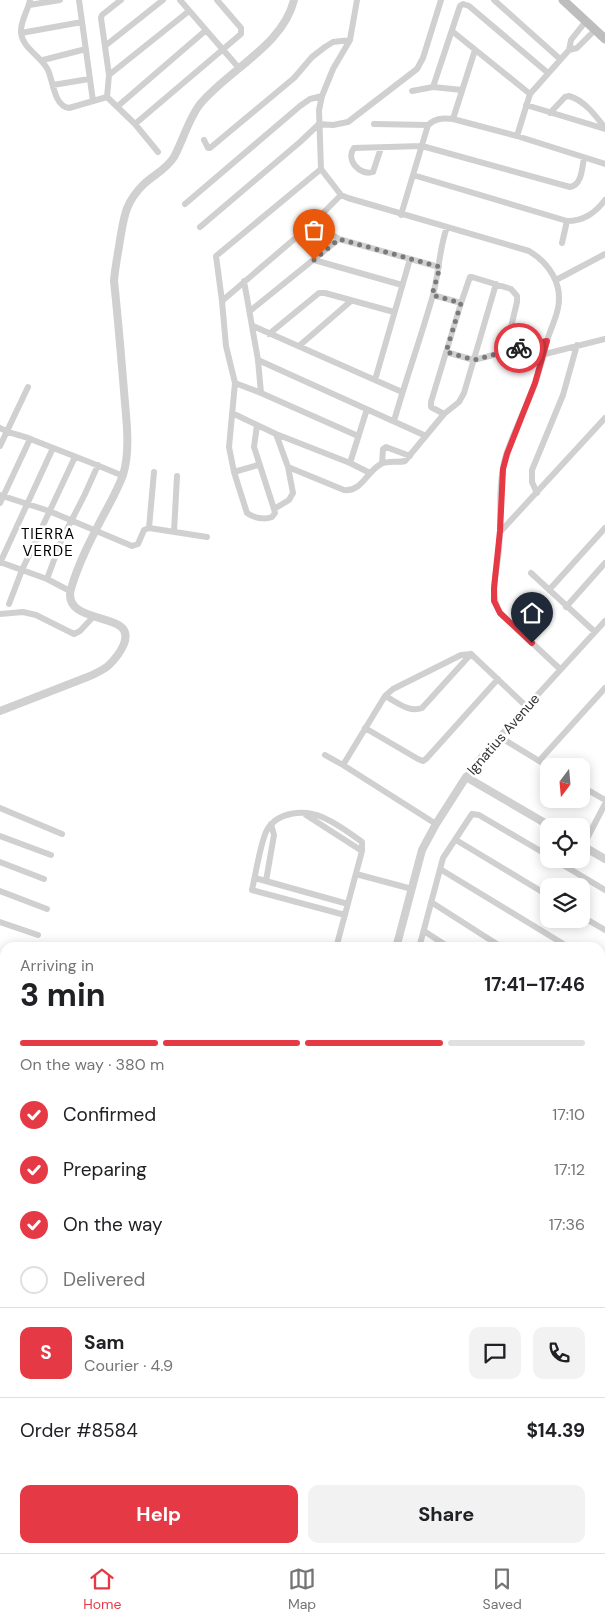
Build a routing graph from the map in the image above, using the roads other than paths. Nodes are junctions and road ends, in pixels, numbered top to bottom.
1 (60, 0) edge
2 (79, 0) edge
3 (121, 0) edge
4 (163, 0) edge
5 (180, 0) edge
6 (217, 0) edge
7 (294, 0) edge
8 (357, 0) edge
9 (441, 0) edge
10 (494, 0) edge
11 (563, 0) edge
12 (30, 3) edge
13 (189, 11) junction
14 (586, 21) junction
15 (82, 22) junction
16 (595, 30) junction
17 (205, 31) junction
18 (452, 31) junction
19 (21, 32) junction
20 (605, 39) edge
21 (350, 40) junction
22 (105, 46) junction
23 (86, 49) junction
24 (222, 50) junction
25 (476, 50) junction
26 (569, 50) junction
27 (560, 59) junction
28 (43, 60) junction
29 (238, 67) junction
30 (548, 73) junction
31 (109, 75) junction
32 (89, 78) junction
33 (54, 85) junction
34 (433, 87) junction
35 (412, 90) dead end
36 (462, 90) junction
37 (530, 94) junction
38 (322, 96) junction
39 (108, 98) junction
40 (93, 101) junction
41 (526, 105) junction
42 (118, 106) junction
43 (550, 112) junction
44 (453, 119) junction
45 (135, 124) junction
46 (319, 124) junction
47 (374, 124) dead end
48 (428, 125) junction
49 (605, 128) edge
50 (517, 136) junction
51 (204, 140) dead end
52 (422, 146) junction
53 (381, 148) junction
54 (158, 152) dead end
55 (584, 158) junction
56 (605, 164) edge
57 (321, 169) junction
58 (413, 175) junction
59 (341, 195) junction
60 (605, 200) edge
61 (185, 204) dead end
62 (401, 214) junction
63 (567, 221) junction
64 (313, 223) junction
65 (200, 227) dead end
66 (447, 227) junction
67 (339, 239) junction
68 (562, 243) dead end
69 (605, 254) edge
70 (410, 259) junction
71 (314, 260) junction
72 (440, 267) junction
73 (556, 280) junction
74 (244, 281) junction
75 (496, 284) junction
76 (402, 285) junction
77 (432, 295) junction
78 (222, 301) junction
79 (351, 301) junction
80 (461, 303) junction
81 (250, 312) junction
82 (394, 312) junction
83 (253, 326) junction
84 (269, 334) junction
85 (605, 339) edge
86 (547, 341) junction
87 (577, 345) junction
88 (299, 346) junction
89 (446, 352) junction
90 (505, 352) junction
91 (545, 354) junction
92 (258, 360) junction
93 (474, 360) junction
94 (375, 380) junction
95 (236, 383) junction
96 (28, 388) dead end
97 (402, 392) junction
98 (261, 393) junction
99 (367, 409) junction
100 (232, 413) junction
101 (444, 414) junction
102 (605, 418) edge
103 (394, 421) junction
104 (257, 425) junction
105 (0, 428) edge
106 (7, 432) junction
107 (276, 434) junction
108 (358, 436) junction
109 (426, 436) junction
110 (30, 438) junction
111 (0, 446) edge
112 (53, 448) junction
113 (410, 456) junction
114 (75, 457) junction
115 (350, 463) junction
116 (382, 463) junction
117 (98, 465) junction
118 (258, 465) junction
119 (288, 467) junction
120 (154, 472) dead end
121 (234, 472) junction
122 (370, 473) junction
123 (123, 476) junction
124 (177, 476) dead end
125 (537, 493) junction
126 (1, 498) edge
127 (27, 504) junction
128 (274, 509) junction
129 (49, 511) junction
130 (72, 521) junction
131 (149, 528) junction
132 (605, 528) edge
133 (96, 531) junction
134 (500, 531) junction
135 (174, 532) junction
136 (207, 537) dead end
137 (0, 562) edge
138 (605, 563) edge
139 (22, 570) junction
140 (531, 573) dead end
141 (47, 579) junction
142 (549, 590) junction
143 (70, 591) junction
144 (9, 604) dead end
145 (566, 607) junction
146 (0, 614) edge
147 (93, 617) junction
148 (605, 621) edge
149 (595, 632) junction
150 (471, 654) junction
151 (560, 669) junction
152 (498, 679) junction
153 (605, 688) edge
154 (385, 696) junction
155 (527, 707) junction
156 (0, 711) edge
157 (365, 728) junction
158 (500, 737) junction
159 (325, 756) dead end
160 (539, 761) joint
161 (344, 765) junction
162 (466, 777) junction
163 (590, 792) edge
164 (605, 802) edge
165 (0, 808) edge
166 (540, 820) edge
167 (271, 824) junction
168 (436, 824) junction
169 (590, 831) edge
170 (62, 834) dead end
171 (0, 836) edge
172 (456, 840) junction
173 (540, 851) edge
174 (590, 851) edge
175 (51, 855) dead end
176 (605, 859) edge
177 (0, 862) edge
178 (568, 868) edge
179 (440, 869) junction
180 (356, 874) junction
181 (254, 878) junction
182 (44, 879) dead end
183 (266, 881) junction
184 (412, 889) junction
185 (605, 890) edge
186 (0, 891) edge
187 (540, 891) edge
188 (431, 902) junction
189 (348, 904) junction
190 (47, 909) dead end
191 (345, 915) junction
192 (590, 921) edge
193 (0, 922) edge
194 (605, 930) edge
195 (424, 931) junction
196 (38, 935) dead end
197 (338, 942) edge
198 (398, 942) edge
199 (421, 942) edge
200 (441, 942) edge
201 (494, 942) edge
202 (560, 942) edge

1 - 12 street
2 - 15 street
3 - 22 street
4 - 22 street
5 - 13 street
6 - 24 street
7 - 29 street
8 - 21 street
9 - 46 street
10 - 27 street
11 - 14 main road
12 - 19 street
13 - 17 street
13 - 31 street
14 - 16 main road
14 - 26 street
15 - 19 street
15 - 23 street
16 - 20 main road
16 - 26 street
17 - 24 street
17 - 42 street
18 - 25 street
18 - 30 street
18 - 34 street
19 - 28 street
21 - 38 street
21 - 51 street
22 - 31 street
23 - 28 street
23 - 32 street
24 - 29 street
24 - 45 street
25 - 36 street
25 - 37 street
26 - 27 street
27 - 30 street
28 - 33 street
29 - 123 street
30 - 37 street
31 - 39 street
32 - 33 street
32 - 40 street
33 - 40 street
34 - 35 street
34 - 36 street
36 - 44 street
37 - 41 street
38 - 46 street
38 - 61 street
39 - 40 street
39 - 42 street
41 - 43 street
41 - 50 street
42 - 45 street
43 - 49 street
43 - 49 street
44 - 48 street
44 - 50 street
45 - 54 street
46 - 57 street
46 - 65 street
47 - 48 street
48 - 52 street
50 - 55 street
52 - 53 street
52 - 55 street
52 - 58 street
53 - 53 street
55 - 56 street
57 - 59 street
57 - 78 street
58 - 62 street
58 - 63 street
59 - 62 street
59 - 64 street
60 - 63 street
62 - 66 street
63 - 68 street
64 - 67 street
64 - 74 street
66 - 72 street
66 - 73 street
67 - 70 street
67 - 71 street
69 - 73 street
70 - 72 street
70 - 76 street
71 - 76 street
71 - 81 street
72 - 77 street
73 - 86 street
74 - 78 street
74 - 81 street
75 - 80 street
75 - 90 street
75 - 93 street
76 - 82 street
77 - 80 street
77 - 97 street
78 - 95 street
79 - 82 street
79 - 84 street
79 - 88 street
80 - 89 street
81 - 83 street
82 - 94 street
83 - 84 street
83 - 92 street
84 - 88 street
85 - 87 street
86 - 90 street
86 - 91 street
87 - 91 street
87 - 125 street
88 - 94 street
89 - 93 street
89 - 101 street
90 - 93 street
91 - 134 street
92 - 98 street
92 - 99 street
93 - 101 street
94 - 97 street
95 - 98 street
95 - 100 street
96 - 106 street
97 - 103 street
98 - 108 street
99 - 103 street
99 - 108 street
100 - 104 street
100 - 121 street
101 - 109 street
102 - 125 street
103 - 109 street
104 - 107 street
104 - 118 street
105 - 106 street
106 - 110 street
106 - 111 street
107 - 115 street
107 - 119 street
108 - 115 street
109 - 113 street
110 - 112 street
110 - 126 street
112 - 114 street
112 - 127 street
113 - 116 street
113 - 116 street
114 - 117 street
114 - 129 street
115 - 122 street
116 - 122 street
117 - 123 street
117 - 130 street
118 - 121 street
118 - 128 street
119 - 122 street
119 - 128 street
120 - 131 street
121 - 128 street
123 - 133 street
124 - 135 street
125 - 134 street
126 - 127 street
127 - 129 street
127 - 137 street
129 - 130 street
129 - 139 street
130 - 133 street
130 - 141 street
131 - 133 street
131 - 135 street
132 - 142 street
133 - 143 street
134 - 151 street
135 - 136 street
137 - 139 street
138 - 145 street
139 - 141 street
139 - 144 street
140 - 142 street
141 - 143 street
142 - 145 street
143 - 147 street
145 - 149 street
146 - 147 street
147 - 156 street
148 - 149 street, Ignatius Avenue
149 - 151 street, Ignatius Avenue
150 - 152 street
150 - 154 street
150 - 154 street
151 - 155 street, Ignatius Avenue
152 - 155 street
152 - 157 street
153 - 160 street
154 - 157 street
155 - 158 street, Ignatius Avenue
157 - 161 street
158 - 160 street
158 - 162 street, Ignatius Avenue
159 - 161 street
161 - 168 street
162 - 166 street
162 - 168 street, Ignatius Avenue
163 - 164 street
164 - 169 street
165 - 170 street
167 - 180 street
167 - 181 street
167 - 183 street
168 - 184 street, Ignatius Avenue
171 - 175 street
172 - 173 street
172 - 179 street
172 - 187 street
174 - 176 street
177 - 182 street
178 - 185 street
179 - 188 street
179 - 202 street
180 - 184 street
180 - 189 street
181 - 183 street
181 - 191 street
183 - 189 street
184 - 198 street, Ignatius Avenue
186 - 190 street
188 - 195 street
188 - 201 street
189 - 191 street
191 - 197 street
192 - 194 street
193 - 196 street
195 - 199 street
195 - 200 street

